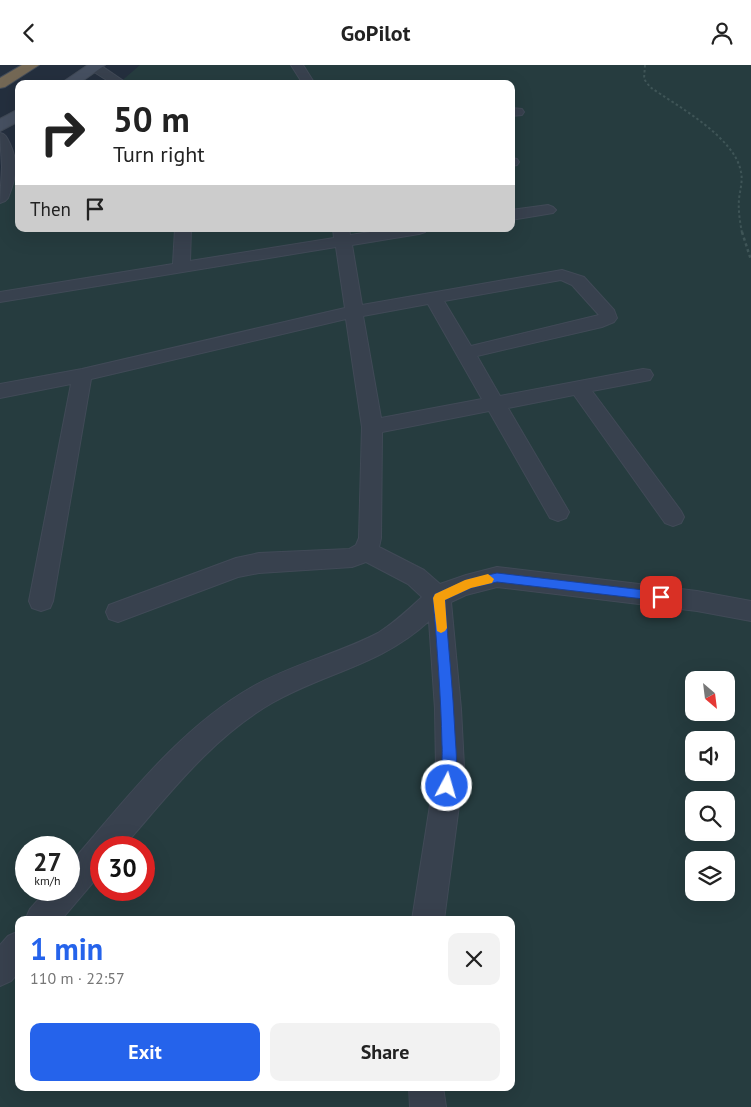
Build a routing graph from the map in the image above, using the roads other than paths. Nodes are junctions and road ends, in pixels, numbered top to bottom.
1 (32, 65) edge
2 (297, 65) edge
3 (96, 66) edge
4 (73, 80) edge
5 (116, 80) edge
6 (306, 80) edge
7 (0, 85) edge
8 (15, 117) edge
9 (0, 126) edge
10 (0, 137) edge
11 (0, 198) edge
12 (548, 210) dead end
13 (515, 214) edge
14 (183, 232) edge
15 (372, 232) edge
16 (341, 234) edge
17 (181, 269) junction
18 (0, 297) edge
19 (434, 297) junction
20 (353, 312) junction
21 (466, 353) junction
22 (82, 375) junction
23 (643, 375) dead end
24 (579, 387) junction
25 (0, 391) edge
26 (495, 404) junction
27 (372, 427) junction
28 (558, 512) dead end
29 (673, 517) dead end
30 (366, 551) junction
31 (439, 598) junction
32 (41, 601) dead end
33 (751, 611) edge
34 (118, 612) dead end
35 (114, 836) edge
36 (90, 864) edge
37 (80, 875) edge
38 (58, 901) edge
39 (44, 916) edge
40 (429, 916) edge
41 (15, 952) edge
42 (0, 970) edge
43 (426, 1091) edge
44 (428, 1107) edge

1 - 7 highway
2 - 6 street
3 - 4 main road
3 - 5 street
8 - 9 main road
10 - 11 street
12 - 13 street
14 - 17 street
15 - 16 street
16 - 17 street
16 - 20 street
17 - 18 street
19 - 20 street
19 - 21 street
19 - 21 street
20 - 22 street
20 - 27 street
21 - 26 street
22 - 25 street
22 - 32 street
23 - 24 street
24 - 26 street
24 - 29 street
26 - 27 street
26 - 28 street
27 - 30 street
30 - 31 street
30 - 34 street
31 - 33 street
31 - 35 street
31 - 40 street
36 - 37 street
38 - 39 street
41 - 42 street
43 - 44 street

